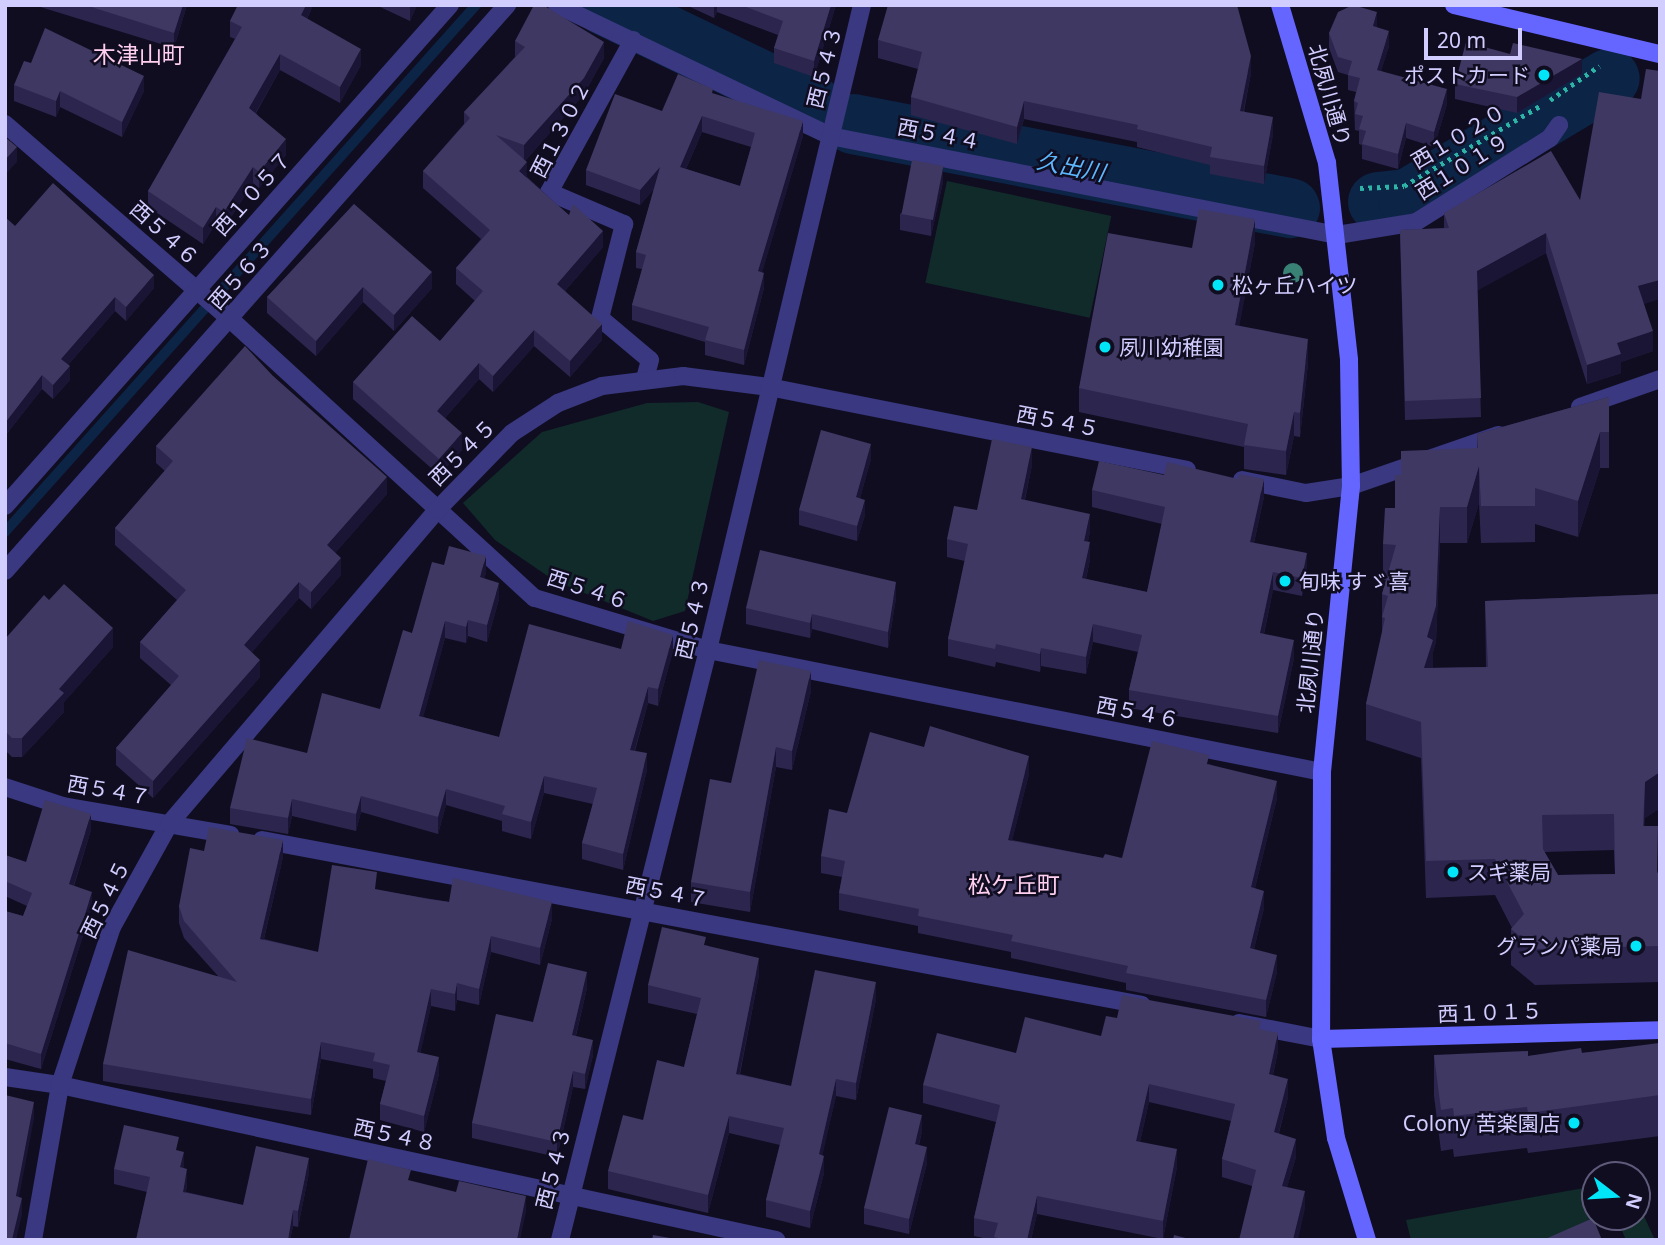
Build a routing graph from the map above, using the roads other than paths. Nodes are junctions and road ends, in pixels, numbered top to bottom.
1 (450, 5) edge
2 (507, 5) edge
3 (556, 5) edge
4 (862, 5) edge
5 (1280, 5) edge
6 (1454, 5) edge
7 (1520, 13) edge
8 (633, 40) junction
9 (1660, 54) edge
10 (5, 124) edge
11 (1559, 125) dead end
12 (830, 136) junction
13 (1337, 235) junction
14 (197, 293) junction
15 (230, 319) junction
16 (645, 379) junction
17 (1660, 379) edge
18 (769, 387) junction
19 (1558, 414) edge
20 (1520, 428) edge
21 (1351, 486) junction
22 (5, 506) edge
23 (438, 509) junction
24 (5, 571) edge
25 (708, 650) junction
26 (1322, 772) junction
27 (5, 787) edge
28 (169, 824) junction
29 (640, 911) junction
30 (1158, 1008) edge
31 (1226, 1021) edge
32 (1660, 1030) edge
33 (1321, 1039) junction
34 (5, 1077) edge
35 (60, 1085) junction
36 (570, 1196) junction
37 (33, 1240) edge
38 (559, 1240) edge
39 (776, 1240) edge
40 (1367, 1240) edge

1 - 14 street, 西１０５７
2 - 15 street, 西５６３
3 - 8 street, 西５４４
4 - 12 street, 西５４３
5 - 13 street, 北夙川通り
6 - 7 street
7 - 9 street
8 - 12 street, 西５４４
8 - 16 street, 西１３０２
10 - 14 street, 西５４６
11 - 13 street, 西１０１９
12 - 13 street, 西５４４
12 - 18 street, 西５４３
13 - 21 street, 北夙川通り
14 - 15 street, 西５４６
14 - 22 street, 西１０５７
15 - 23 street, 西５４６
15 - 24 street, 西５６３
16 - 18 street, 西５４５
16 - 23 street, 西５４５
17 - 19 street
18 - 21 street, 西５４５
18 - 25 street, 西５４３
20 - 21 street, 西５４５
21 - 26 street, 北夙川通り
23 - 25 street, 西５４６
23 - 28 street, 西５４５
25 - 26 street, 西５４６
25 - 29 street, 西５４３
26 - 33 street, 北夙川通り
27 - 28 street, 西５４７
28 - 29 street, 西５４７
28 - 35 street, 西５４５
29 - 30 street, 西５４７
29 - 36 street, 西５４３
31 - 33 street
32 - 33 street, 西１０１５
33 - 40 street, 北夙川通り
34 - 35 street, 西５４８
35 - 36 street, 西５４８
35 - 37 street, 西５４５
36 - 38 street, 西５４３
36 - 39 street, 西５４８

